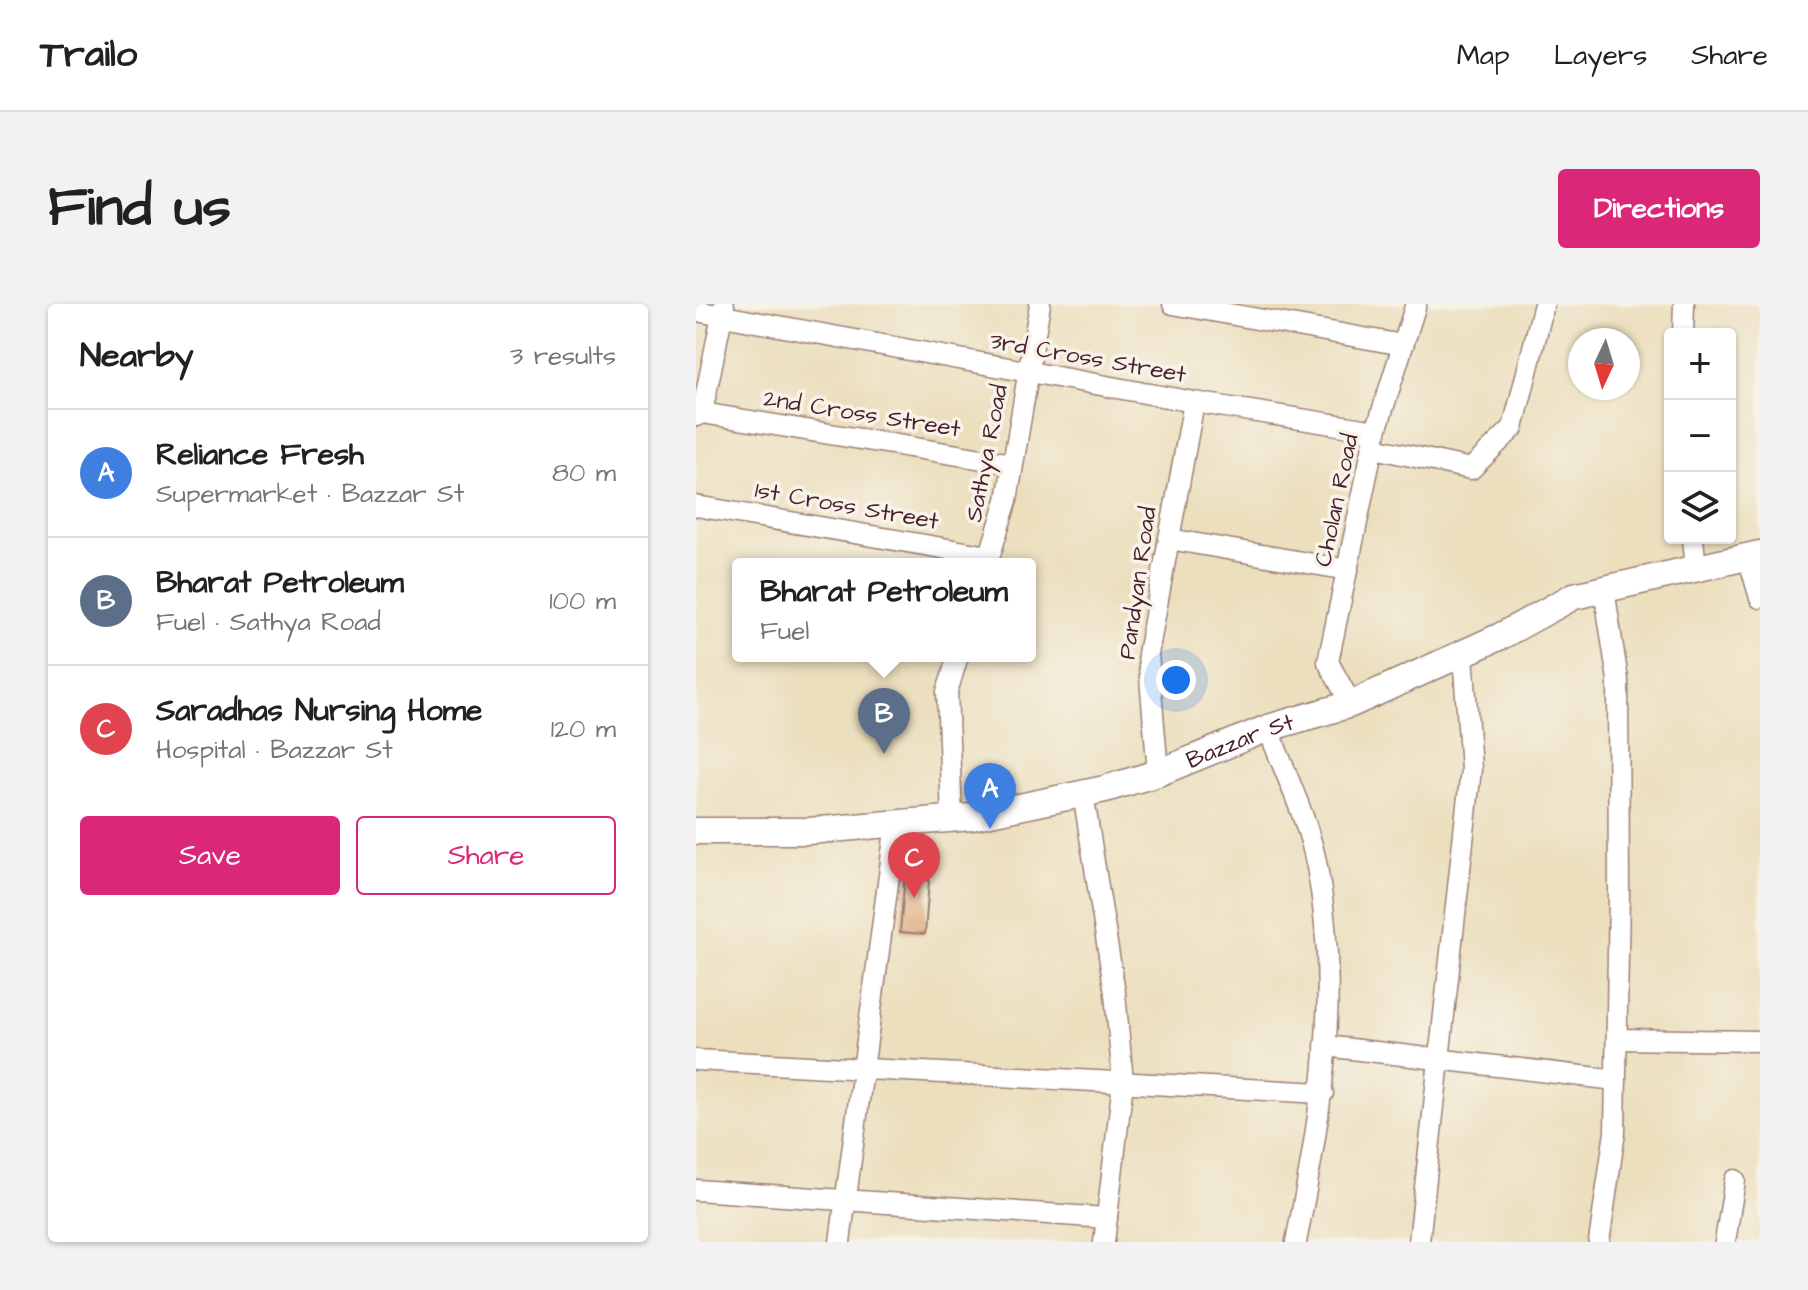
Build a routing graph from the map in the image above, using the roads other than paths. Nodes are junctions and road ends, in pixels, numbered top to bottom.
1 (1040, 304) edge
2 (1173, 304) edge
3 (1416, 304) edge
4 (1544, 304) edge
5 (1684, 304) edge
6 (724, 310) edge
7 (696, 311) edge
8 (1683, 328) edge
9 (1403, 345) junction
10 (1028, 372) junction
11 (1194, 402) junction
12 (699, 414) edge
13 (1375, 440) junction
14 (1013, 464) junction
15 (696, 506) edge
16 (1169, 539) junction
17 (1694, 544) edge
18 (1754, 555) edge
19 (977, 558) edge
20 (989, 558) edge
21 (1696, 569) junction
22 (1348, 570) junction
23 (1604, 589) junction
24 (1760, 598) edge
25 (1463, 654) junction
26 (956, 662) edge
27 (1351, 704) junction
28 (1268, 728) junction
29 (1158, 773) junction
30 (1083, 793) junction
31 (952, 818) junction
32 (896, 823) junction
33 (696, 831) edge
34 (1617, 1039) junction
35 (1760, 1041) edge
36 (1325, 1046) junction
37 (1438, 1059) junction
38 (696, 1060) edge
39 (864, 1069) junction
40 (1616, 1080) junction
41 (1123, 1082) junction
42 (1323, 1093) junction
43 (1735, 1180) dead end
44 (696, 1190) edge
45 (845, 1201) junction
46 (1107, 1218) junction
47 (840, 1242) edge
48 (1104, 1242) edge
49 (1296, 1242) edge
50 (1419, 1242) edge
51 (1599, 1242) edge
52 (1725, 1242) edge

1 - 10 street, Sathya Road
2 - 9 street
3 - 9 street, Cholan Road
4 - 13 street, 3rd Cross Street
5 - 8 street
6 - 7 street, 3rd Cross Street
6 - 10 street, 3rd Cross Street
6 - 12 street
9 - 13 street, Cholan Road
10 - 11 street, 3rd Cross Street
10 - 14 street, Sathya Road
11 - 13 street, 3rd Cross Street
11 - 16 street, Pandyan Road
12 - 14 street, 2nd Cross Street
13 - 22 street, Cholan Road
14 - 20 street, Sathya Road
15 - 19 street, 1st Cross Street
16 - 22 street
16 - 29 street, Pandyan Road
17 - 21 street
18 - 21 main road, Bazzar St
18 - 24 street
21 - 23 main road, Bazzar St
22 - 27 street, Cholan Road
23 - 25 main road, Bazzar St
23 - 34 street
25 - 27 main road, Bazzar St
25 - 37 street
26 - 31 street
27 - 28 main road, Bazzar St
28 - 29 main road, Bazzar St
28 - 36 street
29 - 30 main road, Bazzar St
30 - 31 main road, Bazzar St
30 - 41 street
31 - 32 main road, Bazzar St
32 - 33 main road, Bazzar St
32 - 39 street
34 - 35 street
34 - 40 street
36 - 37 street
36 - 42 street
37 - 40 street
37 - 50 street
38 - 39 street
39 - 41 street
39 - 45 street
40 - 51 street
41 - 42 street
41 - 46 street
42 - 49 street
43 - 52 street
44 - 45 street
45 - 46 street
45 - 47 street
46 - 48 street

